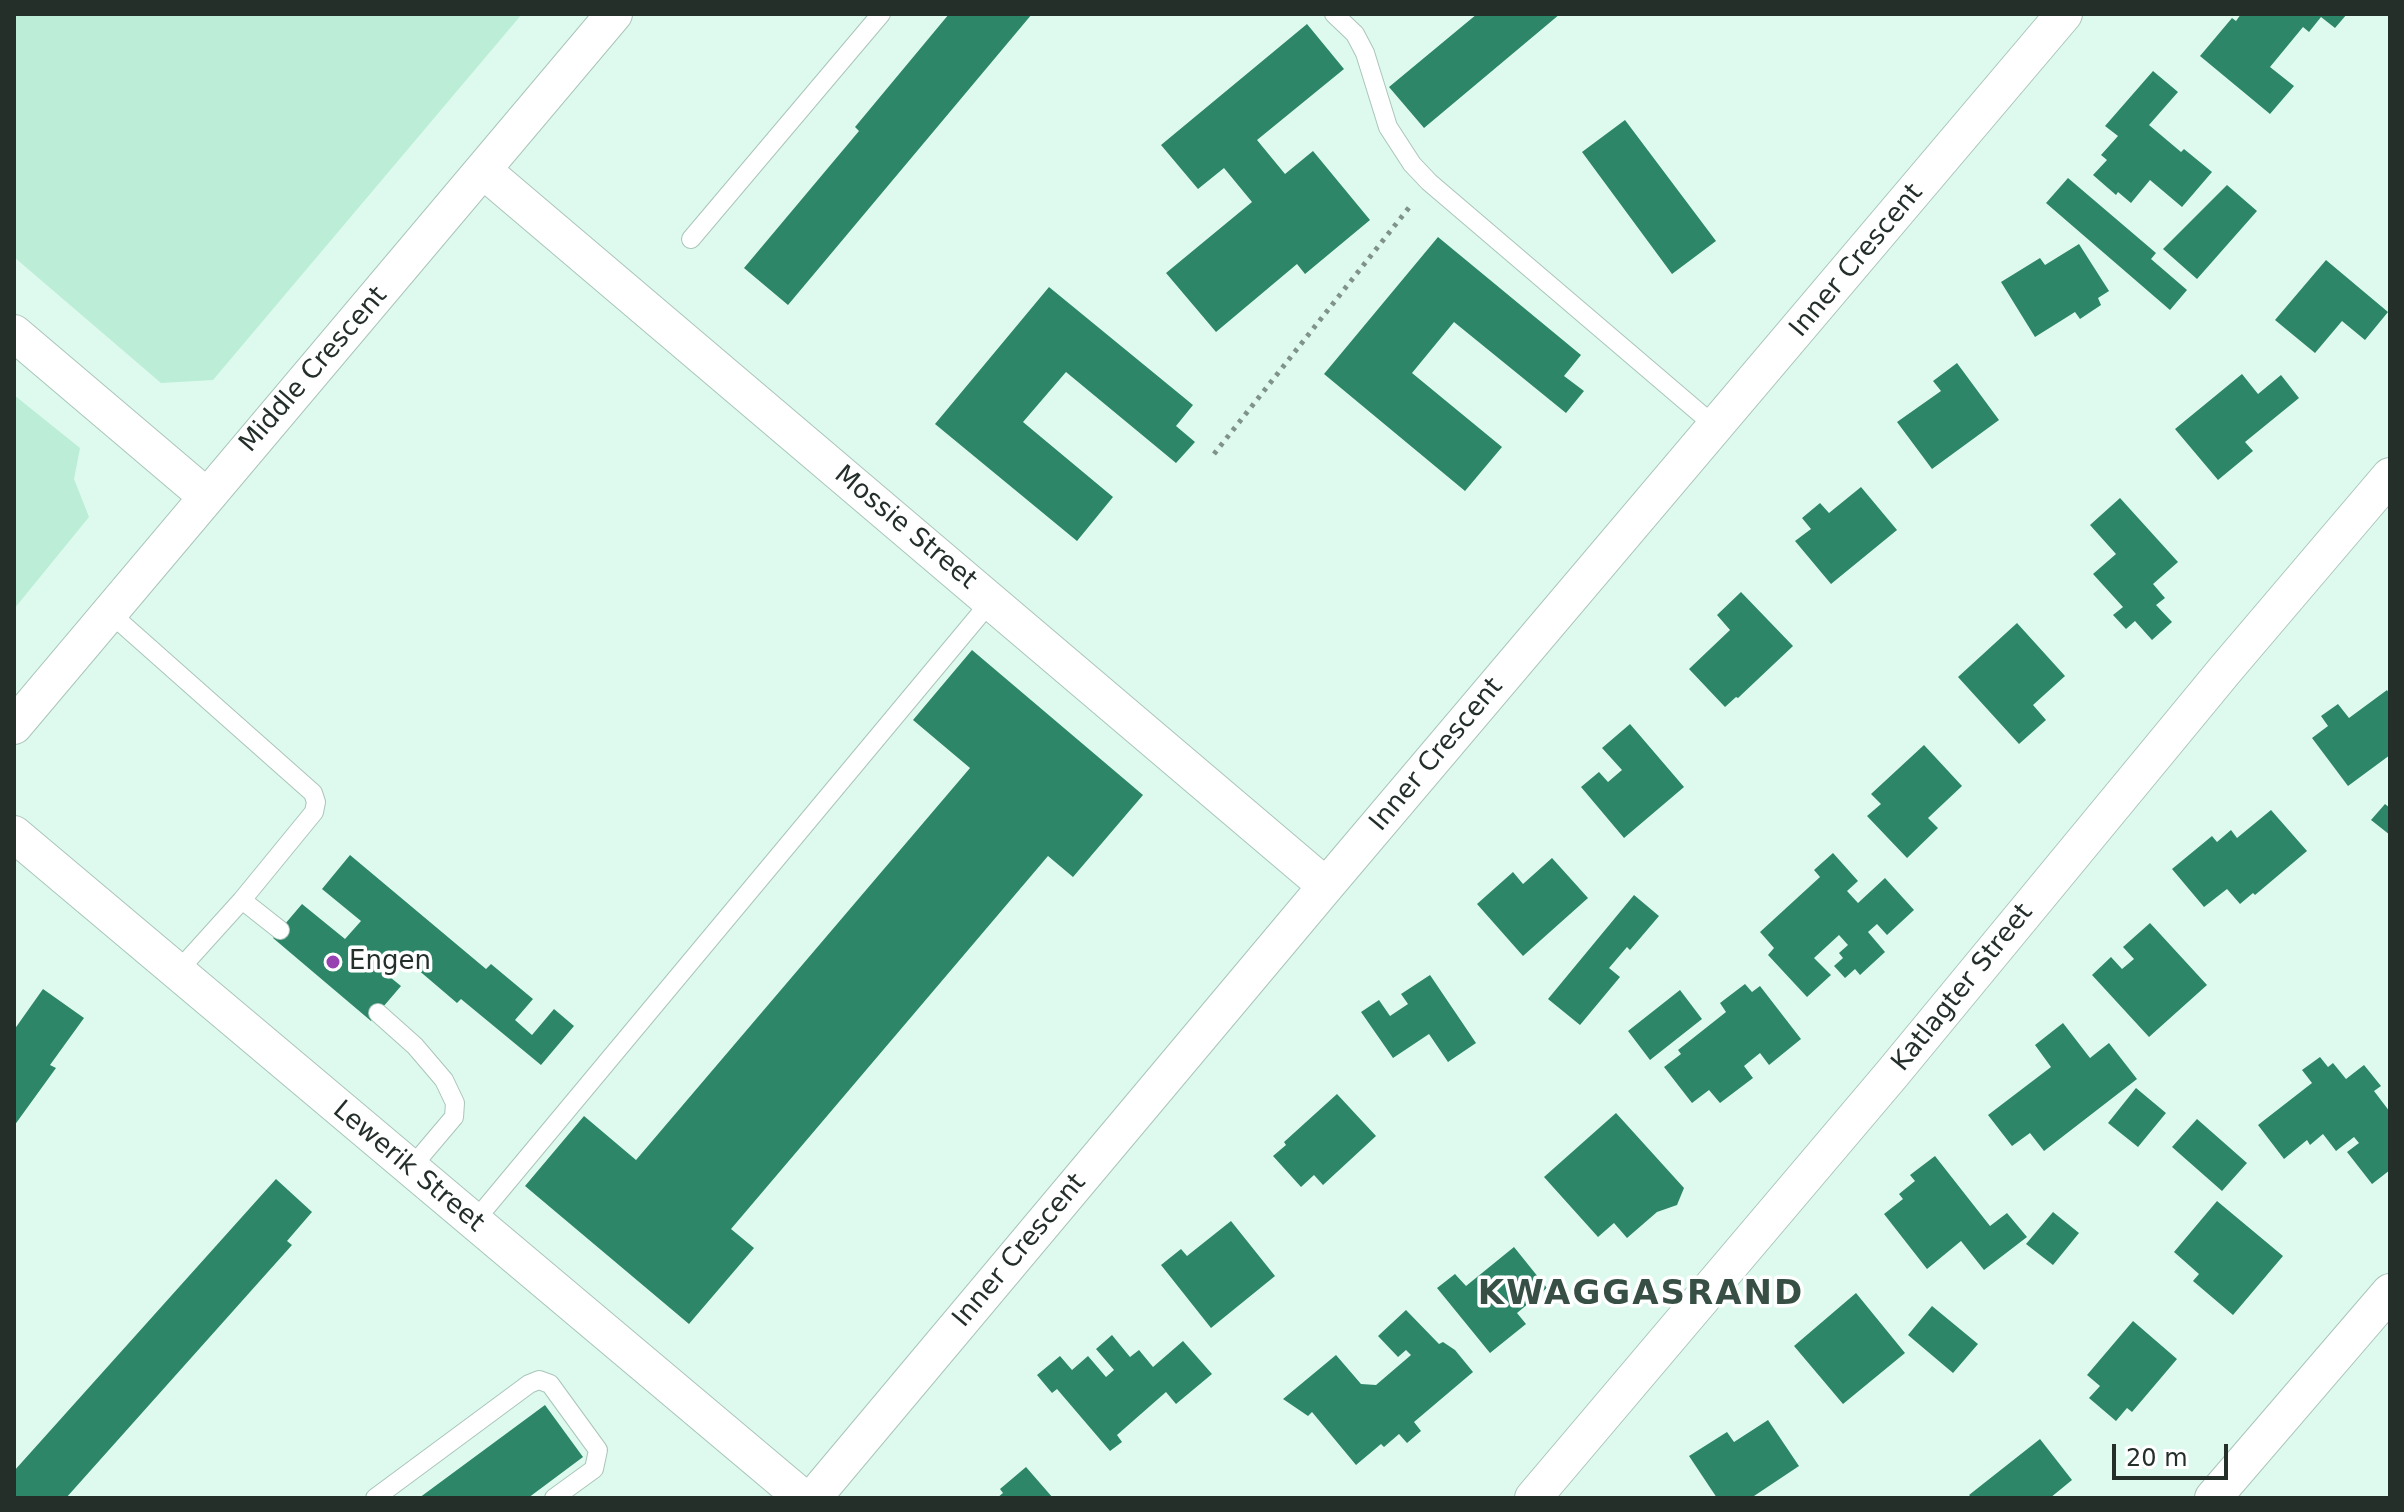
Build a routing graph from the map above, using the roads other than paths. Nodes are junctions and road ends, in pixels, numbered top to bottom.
1 (614, 14) edge
2 (881, 14) edge
3 (1334, 14) edge
4 (2064, 14) edge
5 (484, 171) junction
6 (691, 239) dead end
7 (14, 333) edge
8 (1716, 427) junction
9 (2390, 476) edge
10 (206, 496) junction
11 (991, 601) junction
12 (110, 613) junction
13 (14, 726) edge
14 (14, 834) edge
15 (1326, 886) junction
16 (242, 900) junction
17 (280, 930) dead end
18 (177, 972) junction
19 (378, 1013) dead end
20 (410, 1169) junction
21 (473, 1223) junction
22 (2390, 1292) edge
23 (375, 1498) edge
24 (554, 1498) edge
25 (803, 1498) edge
26 (813, 1498) edge
27 (1533, 1498) edge
28 (2213, 1498) edge

1 - 5 street, Middle Crescent
2 - 6 lane
3 - 8 lane
4 - 8 street, Inner Crescent
5 - 10 street, Middle Crescent
5 - 11 street, Mossie Street
7 - 10 street
8 - 15 street, Inner Crescent
9 - 27 street, Katlagter Street
10 - 12 street, Middle Crescent
11 - 15 street, Mossie Street
11 - 21 lane
12 - 13 street, Middle Crescent
12 - 16 lane
14 - 18 street, Lewerik Street
15 - 26 street, Inner Crescent
16 - 17 lane
16 - 18 lane
18 - 20 street, Lewerik Street
19 - 20 lane
20 - 21 street, Lewerik Street
21 - 25 street, Lewerik Street
22 - 28 street
23 - 24 lane

